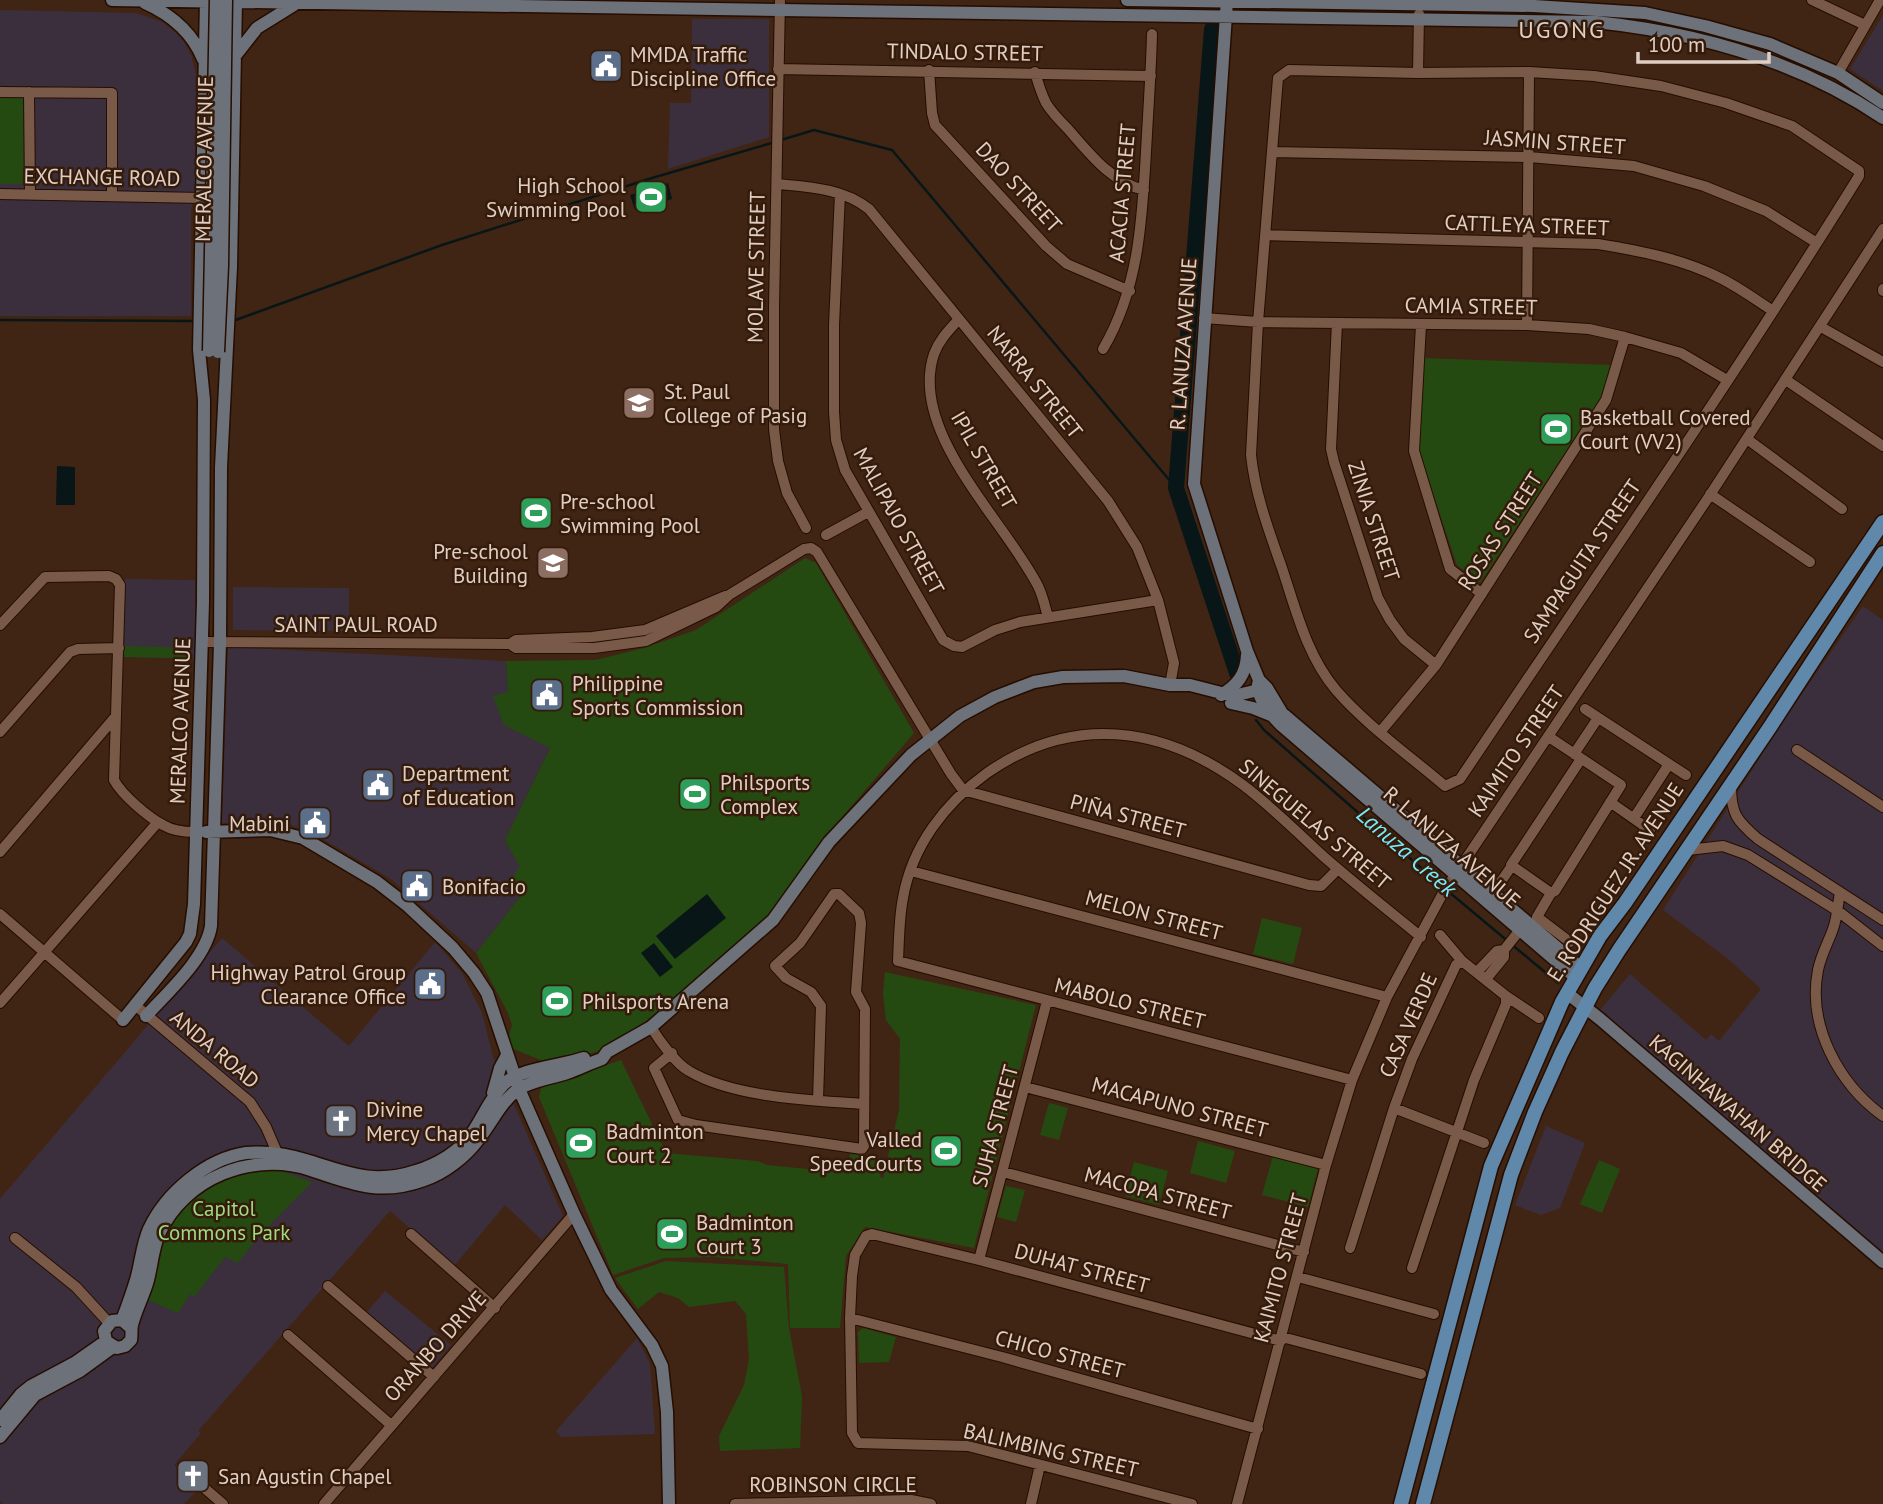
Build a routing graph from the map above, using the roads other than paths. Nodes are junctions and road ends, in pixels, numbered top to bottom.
1 (112, 0) edge
2 (1127, 0) edge
3 (1148, 0) edge
4 (1812, 0) edge
5 (1880, 0) edge
6 (138, 1) edge
7 (222, 1) edge
8 (300, 3) junction
9 (780, 5) edge
10 (1227, 6) edge
11 (1419, 12) junction
12 (1148, 15) junction
13 (1865, 25) junction
14 (1152, 34) dead end
15 (234, 59) junction
16 (205, 65) junction
17 (778, 69) junction
18 (929, 70) junction
19 (1035, 72) junction
20 (1529, 72) junction
21 (1418, 73) junction
22 (1838, 74) junction
23 (1151, 76) junction
24 (0, 92) edge
25 (29, 92) junction
26 (204, 102) junction
27 (234, 102) junction
28 (1883, 103) edge
29 (1883, 118) edge
30 (1272, 152) junction
31 (1529, 157) junction
32 (776, 184) junction
33 (1144, 190) junction
34 (0, 194) edge
35 (840, 194) junction
36 (30, 195) junction
37 (112, 196) junction
38 (202, 198) junction
39 (1883, 229) edge
40 (1265, 235) junction
41 (1528, 242) junction
42 (1880, 242) edge
43 (1817, 243) junction
44 (1130, 291) junction
45 (1773, 310) junction
46 (1204, 318) junction
47 (959, 319) junction
48 (1258, 322) junction
49 (1337, 323) junction
50 (1421, 325) junction
51 (1527, 325) junction
52 (1821, 327) junction
53 (1625, 337) junction
54 (1103, 349) dead end
55 (214, 351) junction
56 (1883, 362) edge
57 (1727, 380) junction
58 (1786, 380) junction
59 (204, 400) junction
60 (224, 403) junction
61 (1747, 439) junction
62 (1883, 446) edge
63 (1710, 494) junction
64 (1842, 509) dead end
65 (869, 512) junction
66 (1883, 522) edge
67 (806, 528) dead end
68 (827, 535) dead end
69 (1883, 553) edge
70 (1811, 562) dead end
71 (1482, 594) junction
72 (1158, 600) junction
73 (1048, 617) junction
74 (0, 625) edge
75 (202, 642) junction
76 (220, 643) junction
77 (118, 648) junction
78 (1247, 651) junction
79 (1436, 665) junction
80 (1173, 685) junction
81 (1263, 690) junction
82 (1226, 699) junction
83 (1585, 709) dead end
84 (117, 716) junction
85 (1273, 716) junction
86 (1598, 718) junction
87 (0, 732) edge
88 (1381, 732) junction
89 (1549, 737) junction
90 (930, 738) junction
91 (198, 749) junction
92 (217, 749) junction
93 (1797, 750) dead end
94 (1726, 752) junction
95 (1577, 757) junction
96 (1669, 764) junction
97 (1744, 765) junction
98 (1686, 775) dead end
99 (1731, 786) junction
100 (963, 790) junction
101 (1610, 802) junction
102 (1883, 807) edge
103 (1634, 818) junction
104 (158, 822) junction
105 (1650, 830) dead end
106 (195, 832) junction
107 (214, 832) junction
108 (1758, 839) junction
109 (1688, 850) junction
110 (0, 852) edge
111 (1748, 855) junction
112 (1511, 867) junction
113 (1338, 869) junction
114 (911, 871) junction
115 (1452, 880) junction
116 (1840, 892) junction
117 (1493, 893) junction
118 (1551, 893) junction
119 (194, 904) junction
120 (213, 905) junction
121 (1838, 911) junction
122 (0, 914) edge
123 (1883, 920) edge
124 (1520, 930) junction
125 (1440, 935) dead end
126 (1421, 937) junction
127 (1570, 942) dead end
128 (1883, 946) edge
129 (1504, 949) junction
130 (44, 952) junction
131 (898, 961) joint
132 (1462, 961) junction
133 (1477, 972) junction
134 (1603, 974) junction
135 (1581, 976) junction
136 (1486, 979) junction
137 (1567, 993) junction
138 (1506, 996) junction
139 (1387, 997) junction
140 (1046, 1001) junction
141 (0, 1003) edge
142 (135, 1005) junction
143 (1585, 1006) junction
144 (146, 1016) junction
145 (1539, 1018) dead end
146 (123, 1020) joint
147 (650, 1027) junction
148 (672, 1053) junction
149 (507, 1055) junction
150 (1352, 1080) junction
151 (517, 1083) junction
152 (1025, 1087) junction
153 (491, 1100) junction
154 (818, 1100) junction
155 (863, 1104) junction
156 (1394, 1108) junction
157 (1883, 1116) edge
158 (1456, 1132) junction
159 (1484, 1143) dead end
160 (279, 1159) junction
161 (1326, 1165) junction
162 (1003, 1172) junction
163 (575, 1214) junction
164 (411, 1234) dead end
165 (15, 1238) dead end
166 (1350, 1248) dead end
167 (1304, 1252) junction
168 (979, 1260) junction
169 (1883, 1262) edge
170 (1412, 1268) dead end
171 (1298, 1277) junction
172 (328, 1286) dead end
173 (495, 1308) junction
174 (1434, 1314) dead end
175 (850, 1318) junction
176 (109, 1323) junction
177 (127, 1324) junction
178 (288, 1335) dead end
179 (1281, 1339) junction
180 (109, 1344) junction
181 (1421, 1374) dead end
182 (434, 1377) junction
183 (0, 1420) edge
184 (391, 1425) junction
185 (1258, 1429) junction
186 (0, 1437) edge
187 (1040, 1465) junction
188 (202, 1486) dead end
189 (326, 1503) edge
190 (223, 1504) edge
191 (669, 1504) edge
192 (734, 1504) edge
193 (931, 1504) edge
194 (1031, 1504) edge
195 (1192, 1504) edge
196 (1237, 1504) edge
197 (1401, 1504) edge
198 (1423, 1504) edge

1 - 6 main road
2 - 3 main road
3 - 10 main road
3 - 12 street
4 - 13 street
5 - 13 street
6 - 7 main road
6 - 16 main road
7 - 8 main road
7 - 15 main road, MERALCO AVENUE
7 - 16 main road, MERALCO AVENUE
7 - 55 main road, MERALCO AVENUE, bridge
8 - 9 main road
8 - 15 main road
9 - 12 main road
9 - 17 street, MOLAVE STREET
10 - 11 main road
10 - 12 main road
10 - 46 main road, R. LANUZA AVENUE
11 - 21 street
11 - 22 main road
11 - 29 main road
13 - 22 street
14 - 23 street, ACACIA STREET
15 - 27 main road, MERALCO AVENUE
16 - 26 main road, MERALCO AVENUE
17 - 18 street, TINDALO STREET
17 - 32 street, MOLAVE STREET
18 - 19 street, TINDALO STREET
18 - 44 street, DAO STREET
19 - 23 street, TINDALO STREET
19 - 33 street
20 - 21 street, SAMPAGUITA STREET
20 - 31 street
20 - 43 street, SAMPAGUITA STREET
21 - 30 street, SAMPAGUITA STREET
22 - 28 main road
23 - 33 street, ACACIA STREET
24 - 25 street
25 - 36 street
25 - 37 street
26 - 27 main road
26 - 38 main road, MERALCO AVENUE
27 - 60 main road, MERALCO AVENUE
30 - 31 street, JASMIN STREET
30 - 40 street, SAMPAGUITA STREET
31 - 41 street
31 - 43 street, JASMIN STREET
32 - 35 street, NARRA STREET
32 - 67 street, MOLAVE STREET
33 - 44 street, ACACIA STREET
34 - 36 street, EXCHANGE ROAD
35 - 47 street, NARRA STREET
35 - 65 street, MALIPAJO STREET
36 - 37 street, EXCHANGE ROAD
37 - 38 street, EXCHANGE ROAD
38 - 59 main road, MERALCO AVENUE
39 - 42 street, KAIMITO STREET
40 - 41 street, CATTLEYA STREET
40 - 48 street, SAMPAGUITA STREET
41 - 45 street, CATTLEYA STREET
41 - 51 street
42 - 52 street, KAIMITO STREET
43 - 45 street, SAMPAGUITA STREET
44 - 54 street, ACACIA STREET
45 - 57 street, SAMPAGUITA STREET
46 - 48 street, CAMIA STREET
46 - 78 main road, R. LANUZA AVENUE
47 - 72 street, NARRA STREET
47 - 73 street, IPIL STREET
48 - 49 street, CAMIA STREET
48 - 88 street, SAMPAGUITA STREET
49 - 50 street, CAMIA STREET
49 - 79 street, ZINIA STREET
50 - 51 street, CAMIA STREET
50 - 71 street
51 - 53 street, CAMIA STREET
52 - 56 street
52 - 58 street, KAIMITO STREET
53 - 57 street, CAMIA STREET
53 - 71 street, ROSAS STREET
55 - 59 main road, MERALCO AVENUE
55 - 60 main road, MERALCO AVENUE
57 - 88 street, SAMPAGUITA STREET
58 - 61 street, KAIMITO STREET
58 - 62 street
59 - 75 main road, MERALCO AVENUE
60 - 76 main road, MERALCO AVENUE
61 - 63 street, KAIMITO STREET
61 - 64 street
63 - 70 street
63 - 89 street, KAIMITO STREET
65 - 68 street
65 - 73 street, MALIPAJO STREET
66 - 94 main road, E. RODRIGUEZ JR. AVENUE
69 - 97 main road, E. RODRIGUEZ JR. AVENUE
71 - 79 street, ROSAS STREET
72 - 73 street, MALIPAJO STREET
72 - 80 street, NARRA STREET
74 - 77 street
75 - 76 street, SAINT PAUL ROAD
75 - 91 main road, MERALCO AVENUE
76 - 90 street, SAINT PAUL ROAD
76 - 92 main road, MERALCO AVENUE
77 - 84 street
77 - 87 street
78 - 81 main road, R. LANUZA AVENUE
78 - 82 main road
79 - 88 street, ROSAS STREET
80 - 82 main road
80 - 90 main road
81 - 82 main road
81 - 85 main road, R. LANUZA AVENUE
81 - 115 main road, R. LANUZA AVENUE
82 - 85 main road
83 - 86 street
84 - 104 street
84 - 110 street
85 - 115 main road, R. LANUZA AVENUE
86 - 95 street
86 - 96 street
89 - 95 street
89 - 115 street, KAIMITO STREET
90 - 100 street
90 - 147 main road
91 - 92 main road
91 - 106 main road, MERALCO AVENUE
92 - 107 main road, MERALCO AVENUE
93 - 102 street
94 - 97 main road
94 - 135 main road, E. RODRIGUEZ JR. AVENUE
95 - 101 street
95 - 112 street
96 - 98 street
96 - 103 street
97 - 99 main road, E. RODRIGUEZ JR. AVENUE
99 - 108 street
99 - 109 main road, E. RODRIGUEZ JR. AVENUE
100 - 113 street, PIÑA STREET
100 - 113 street, SINEGUELAS STREET
100 - 114 street, SINEGUELAS STREET
101 - 103 street
101 - 118 street
103 - 105 street
104 - 106 street
104 - 130 street
106 - 107 main road
106 - 119 main road, MERALCO AVENUE
107 - 120 main road, MERALCO AVENUE
107 - 149 main road
108 - 111 street
108 - 116 street
109 - 111 street
109 - 134 main road, E. RODRIGUEZ JR. AVENUE
111 - 121 street
112 - 117 street
112 - 118 street
113 - 126 street, SINEGUELAS STREET
114 - 131 street, SINEGUELAS STREET
114 - 139 street, MELON STREET
115 - 117 main road, R. LANUZA AVENUE
115 - 124 main road, R. LANUZA AVENUE
115 - 126 street, KAIMITO STREET
116 - 121 street
116 - 123 street
117 - 124 main road, R. LANUZA AVENUE
118 - 127 street
119 - 120 main road
119 - 142 main road, MERALCO AVENUE
120 - 144 main road, MERALCO AVENUE
121 - 128 street
121 - 157 street
122 - 130 street
124 - 129 street
124 - 135 main road, R. LANUZA AVENUE
125 - 132 street, CASA VERDE
126 - 139 street, KAIMITO STREET
129 - 133 street
129 - 136 street
130 - 141 street
130 - 146 street
131 - 140 street, MABOLO STREET
132 - 133 street, CASA VERDE
132 - 156 street, CASA VERDE
133 - 136 street, CASA VERDE
134 - 135 main road
134 - 143 main road, E. RODRIGUEZ JR. AVENUE
135 - 137 main road, E. RODRIGUEZ JR. AVENUE
135 - 143 main road
136 - 138 street, CASA VERDE
137 - 143 main road, KAGINHAWAHAN BRIDGE
137 - 197 main road, E. RODRIGUEZ JR. AVENUE
138 - 145 street, CASA VERDE
138 - 158 street
139 - 150 street, KAIMITO STREET
140 - 150 street, MABOLO STREET
140 - 152 street, SUHA STREET
142 - 144 street, ANDA ROAD
142 - 146 main road, MERALCO AVENUE
143 - 169 main road, KAGINHAWAHAN BRIDGE
143 - 198 main road, E. RODRIGUEZ JR. AVENUE
144 - 160 street, ANDA ROAD
147 - 148 street
147 - 151 main road
148 - 154 street
148 - 155 street
149 - 151 main road
149 - 153 main road
150 - 161 street, KAIMITO STREET
151 - 153 main road
151 - 160 main road
151 - 163 main road
152 - 161 street, MACAPUNO STREET
152 - 162 street, SUHA STREET
153 - 160 main road
154 - 155 street
154 - 155 street
156 - 158 street, CASA VERDE
156 - 166 street, CASA VERDE
158 - 159 street, CASA VERDE
158 - 170 street
160 - 177 main road
161 - 167 street, KAIMITO STREET
162 - 167 street, MACOPA STREET
162 - 168 street, SUHA STREET
163 - 173 street, ORANBO DRIVE
163 - 191 main road
164 - 173 street
165 - 176 street
167 - 171 street, KAIMITO STREET
168 - 175 street, DUHAT STREET
168 - 179 street, DUHAT STREET
171 - 174 street
171 - 179 street, KAIMITO STREET
172 - 182 street
173 - 182 street, ORANBO DRIVE
175 - 185 street, CHICO STREET
175 - 187 street, BALIMBING STREET
176 - 177 main road
176 - 180 main road
177 - 180 main road
178 - 184 street
179 - 181 street, DUHAT STREET
179 - 185 street, KAIMITO STREET
180 - 183 main road
180 - 186 main road
182 - 184 street, ORANBO DRIVE
184 - 189 street, ORANBO DRIVE
185 - 196 street, KAIMITO STREET
187 - 194 street
187 - 195 street, BALIMBING STREET
188 - 190 street
192 - 193 street, ROBINSON CIRCLE

